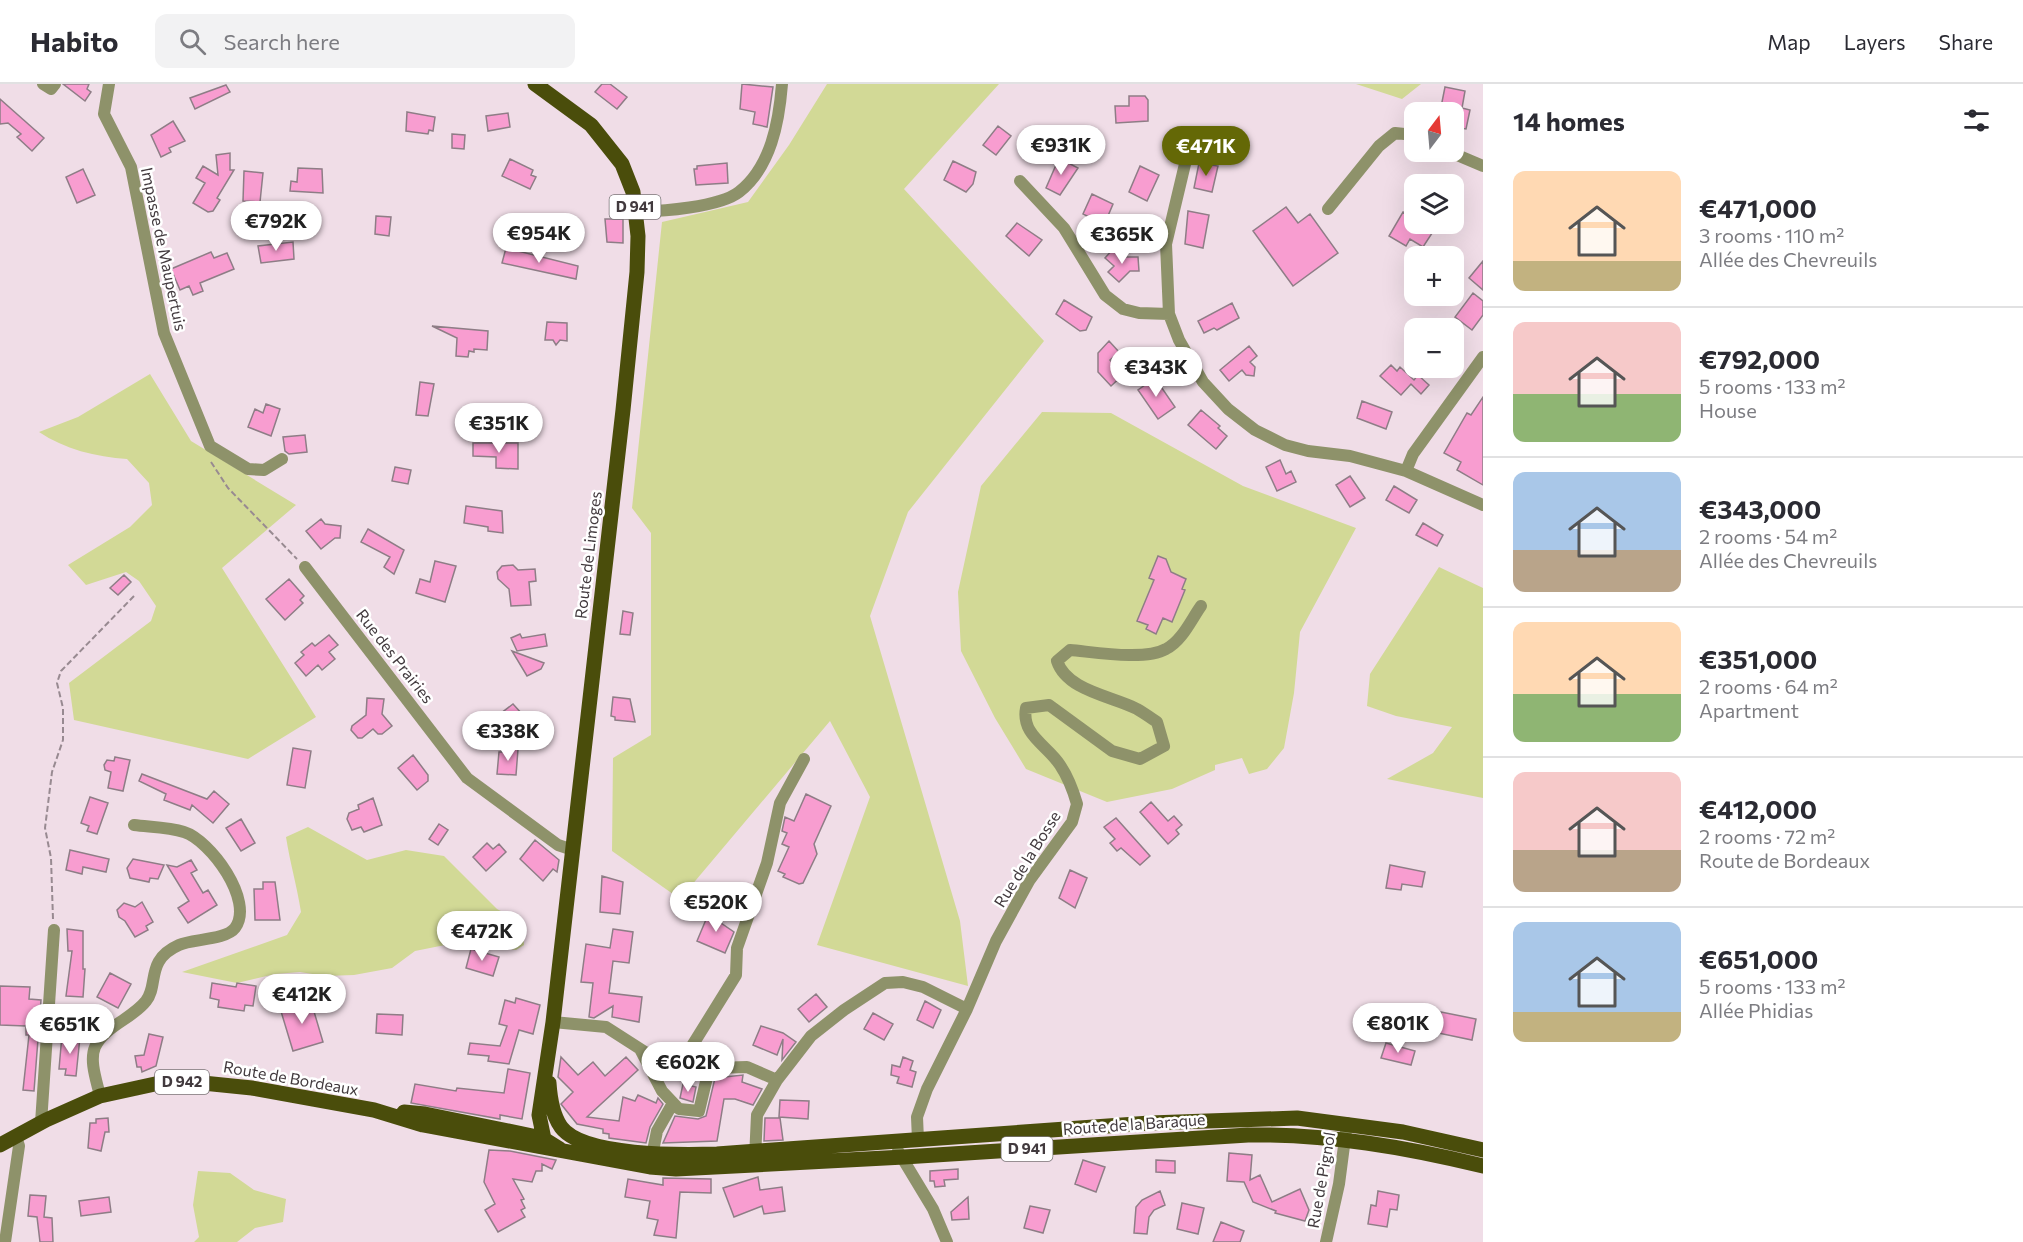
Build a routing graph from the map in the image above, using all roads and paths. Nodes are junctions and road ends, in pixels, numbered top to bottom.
1 (43, 84) edge
2 (55, 84) edge
3 (109, 84) edge
4 (535, 84) edge
5 (782, 84) edge
6 (1404, 134) edge
7 (1190, 143) dead end
8 (1464, 158) edge
9 (1483, 166) edge
10 (1020, 181) dead end
11 (1328, 209) dead end
12 (636, 211) junction
13 (1169, 315) junction
14 (1483, 357) edge
15 (210, 446) junction
16 (282, 459) dead end
17 (1406, 471) junction
18 (1483, 506) edge
19 (305, 567) joint
20 (134, 596) dead end
21 (1201, 606) dead end
22 (804, 759) dead end
23 (134, 825) dead end
24 (573, 850) junction
25 (54, 930) joint
26 (967, 1009) junction
27 (553, 1022) junction
28 (640, 1049) junction
29 (547, 1069) junction
30 (777, 1080) junction
31 (100, 1096) junction
32 (673, 1103) junction
33 (374, 1110) junction
34 (539, 1115) junction
35 (555, 1116) junction
36 (41, 1123) junction
37 (1347, 1123) junction
38 (514, 1132) junction
39 (16, 1137) junction
40 (544, 1138) junction
41 (918, 1140) junction
42 (1347, 1140) junction
43 (889, 1141) junction
44 (0, 1145) edge
45 (1483, 1150) edge
46 (570, 1152) junction
47 (904, 1157) junction
48 (755, 1158) junction
49 (651, 1161) junction
50 (1483, 1166) edge
51 (5, 1242) edge
52 (947, 1242) edge
53 (1326, 1242) edge

1 - 2 street
3 - 15 street, Impasse de Maupertuis
4 - 12 main road, Route de Limoges / D 941
5 - 12 street
6 - 11 street
7 - 13 street
8 - 9 street
10 - 13 street
12 - 24 main road, Route de Limoges / D 941
13 - 17 street
14 - 17 street
15 - 16 street
15 - 19 path
17 - 18 street
19 - 24 street, Rue des Prairies
20 - 25 path
21 - 26 street, Rue de la Bosse
22 - 28 street
23 - 31 street
24 - 27 main road, Route de Limoges / D 941
25 - 36 street
26 - 30 street
26 - 41 street, Rue de la Bosse
27 - 28 street
27 - 29 main road, Route de Limoges / D 941
28 - 32 street
29 - 34 main road, Route de Limoges / D 941
29 - 35 main road, Route de Limoges / D 941
30 - 32 street
30 - 48 street
31 - 33 main road, Route de Bordeaux / D 942
31 - 36 main road, Route de Bordeaux / D 942
32 - 49 street
33 - 38 main road, Route de Bordeaux / D 942
33 - 40 main road
33 - 46 main road, Route de Bordeaux / D 942
34 - 38 main road
34 - 40 main road, D 941
35 - 40 main road
35 - 49 main road, D 941
36 - 39 main road, Route de Bordeaux / D 942
37 - 41 main road, Route de la Baraque / D 941
37 - 42 street, Rue de Pignol
37 - 45 main road, Route de la Baraque / D 941
38 - 40 main road, D 942
39 - 44 main road, Route de Bordeaux / D 942
39 - 51 street
40 - 46 main road, D 941
40 - 49 main road, Route de la Baraque / D 941
41 - 43 main road, Route de la Baraque / D 941
42 - 47 main road, Route de la Baraque / D 941
42 - 50 main road, Route de la Baraque / D 941
42 - 53 street, Rue de Pignol
43 - 47 street
43 - 48 main road, Route de la Baraque / D 941
46 - 49 main road, Route de la Baraque / D 941
47 - 48 main road, Route de la Baraque / D 941
47 - 52 street
48 - 49 main road, Route de la Baraque / D 941

